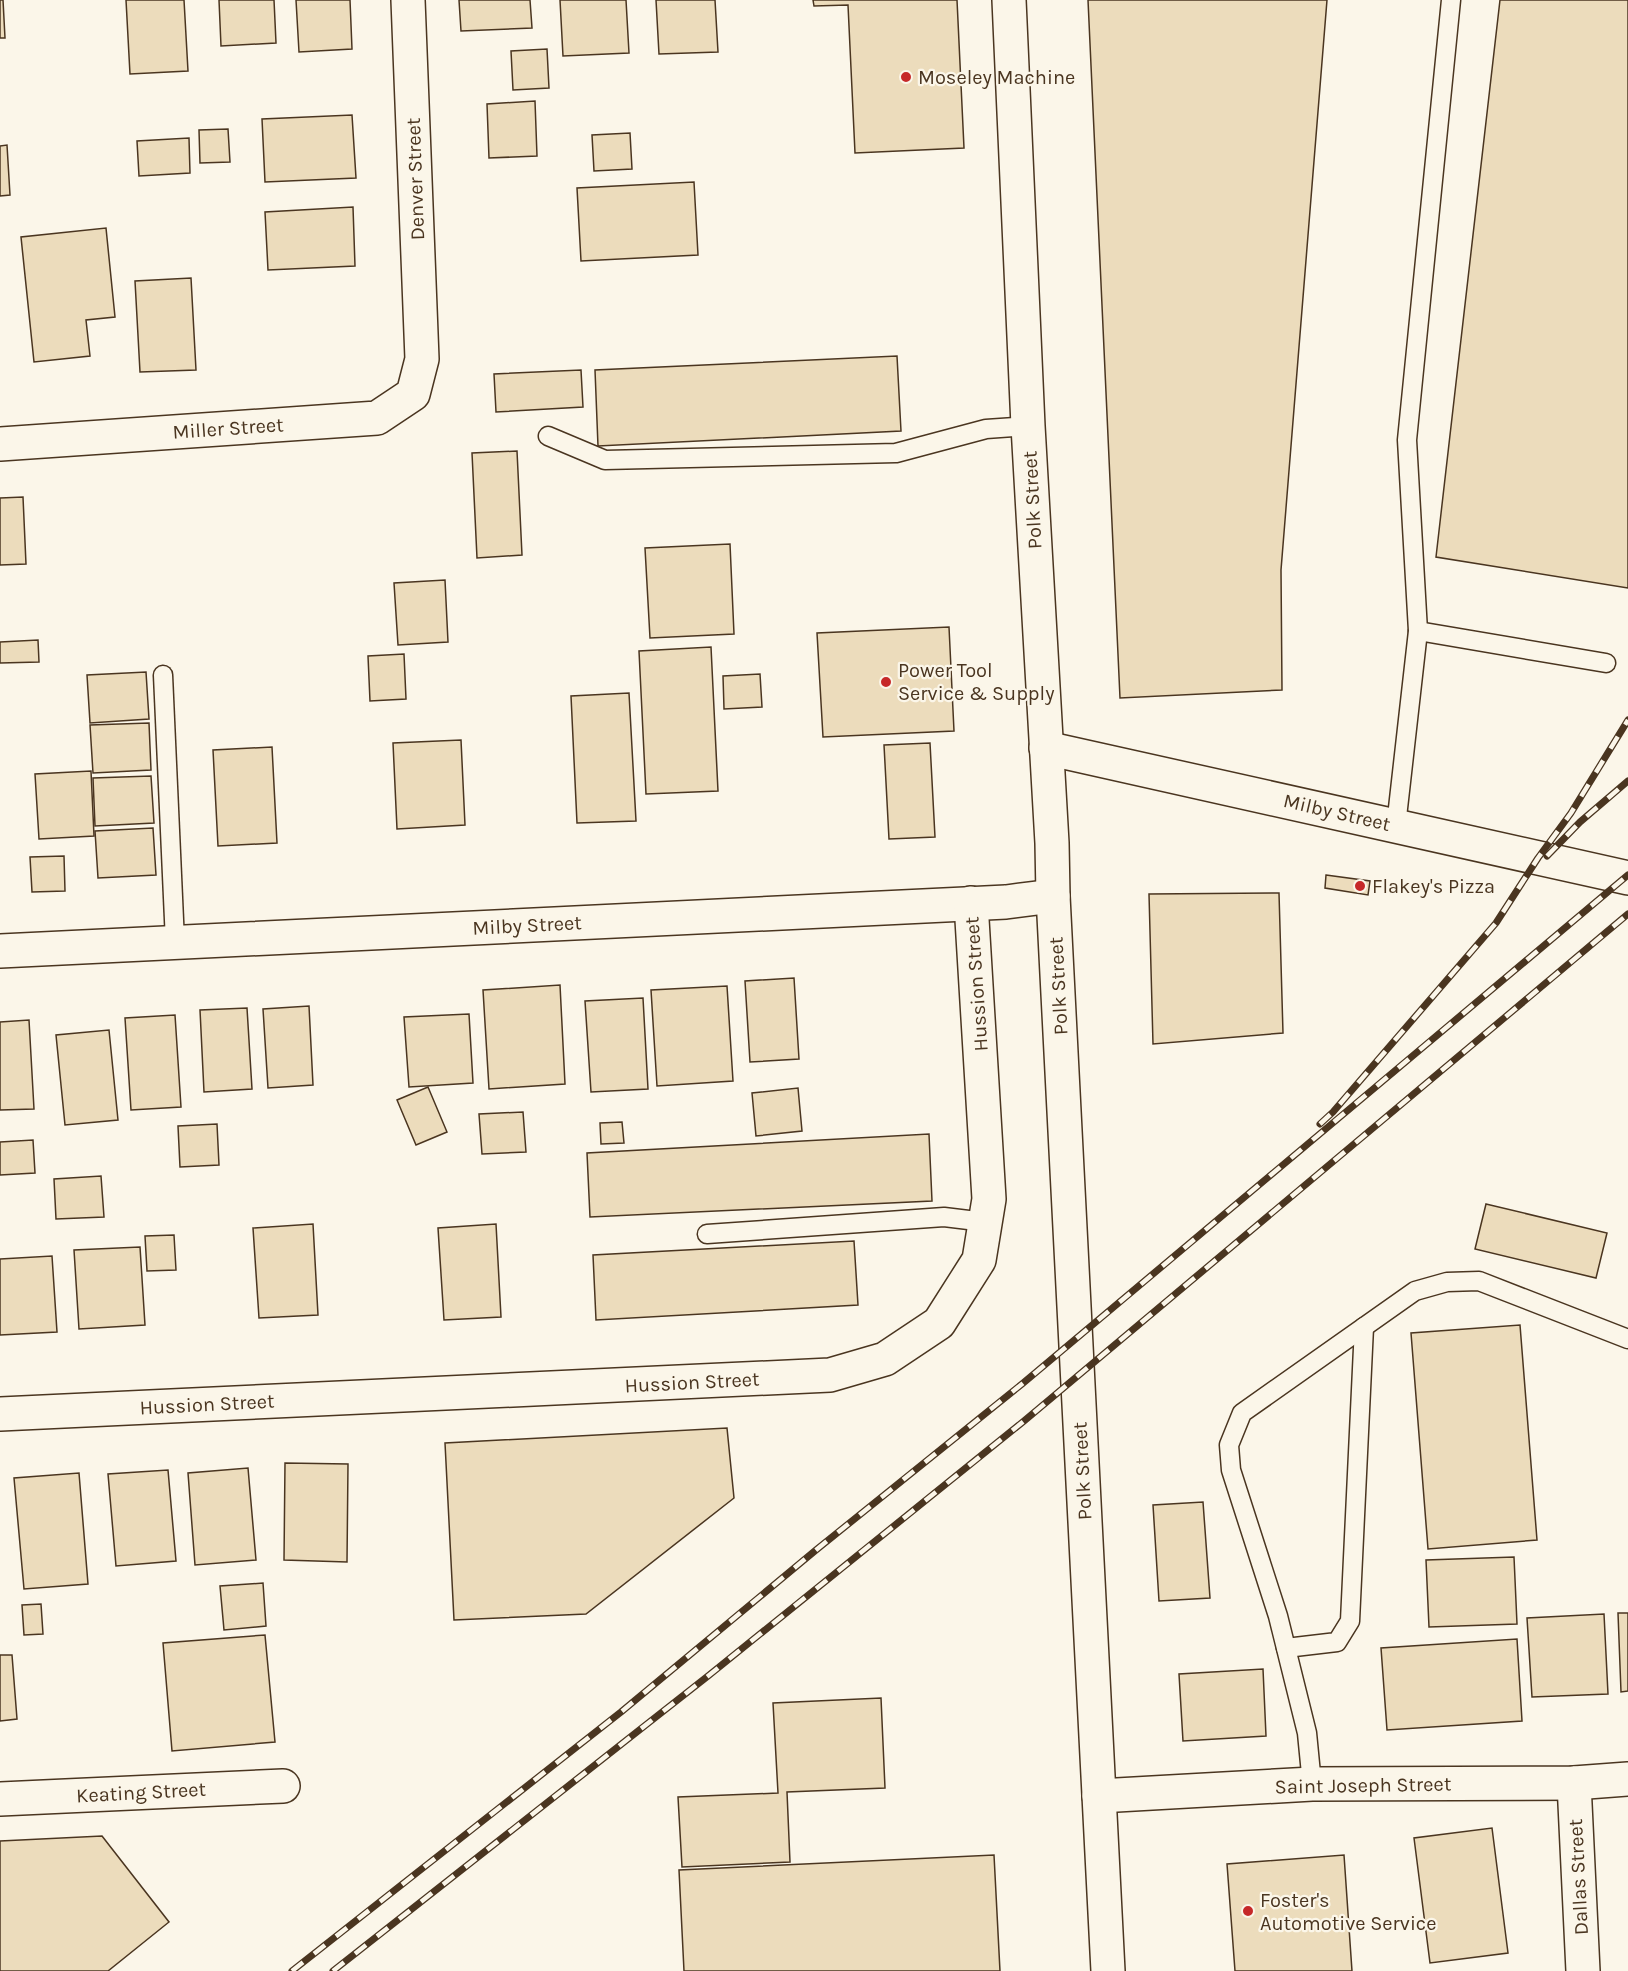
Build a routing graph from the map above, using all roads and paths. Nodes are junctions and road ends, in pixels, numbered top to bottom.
1 (408, 0) edge
2 (1009, 0) edge
3 (1451, 0) edge
4 (422, 359) joint
5 (1028, 426) junction
6 (548, 436) dead end
7 (0, 444) edge
8 (1418, 631) junction
9 (1606, 663) dead end
10 (163, 675) dead end
11 (1046, 748) junction
12 (1396, 826) junction
13 (1628, 878) edge
14 (1053, 896) junction
15 (971, 903) junction
16 (175, 942) junction
17 (0, 951) edge
18 (985, 1222) junction
19 (707, 1234) dead end
20 (1364, 1327) junction
21 (1628, 1339) edge
22 (0, 1414) edge
23 (1286, 1648) junction
24 (1628, 1779) edge
25 (1574, 1783) junction
26 (1312, 1784) junction
27 (283, 1786) dead end
28 (1099, 1796) junction
29 (0, 1799) edge
30 (1108, 1971) edge
31 (1583, 1971) edge

1 - 4 street, Denver Street
2 - 5 street, Polk Street
3 - 8 lane
4 - 7 street, Miller Street
5 - 6 lane
5 - 11 street, Polk Street
8 - 9 lane
8 - 12 lane
10 - 16 lane
11 - 12 street, Milby Street
11 - 14 street, Polk Street
12 - 13 street, Milby Street
14 - 15 street, Milby Street
14 - 28 street, Polk Street
15 - 16 street, Milby Street
15 - 18 street, Hussion Street
16 - 17 street, Milby Street
18 - 19 lane
18 - 22 street, Hussion Street
20 - 21 lane
20 - 23 lane
20 - 23 lane
23 - 26 lane
24 - 25 street, Saint Joseph Street
25 - 26 street, Saint Joseph Street
25 - 31 street, Dallas Street
26 - 28 street, Saint Joseph Street
27 - 29 street, Keating Street
28 - 30 street, Polk Street

